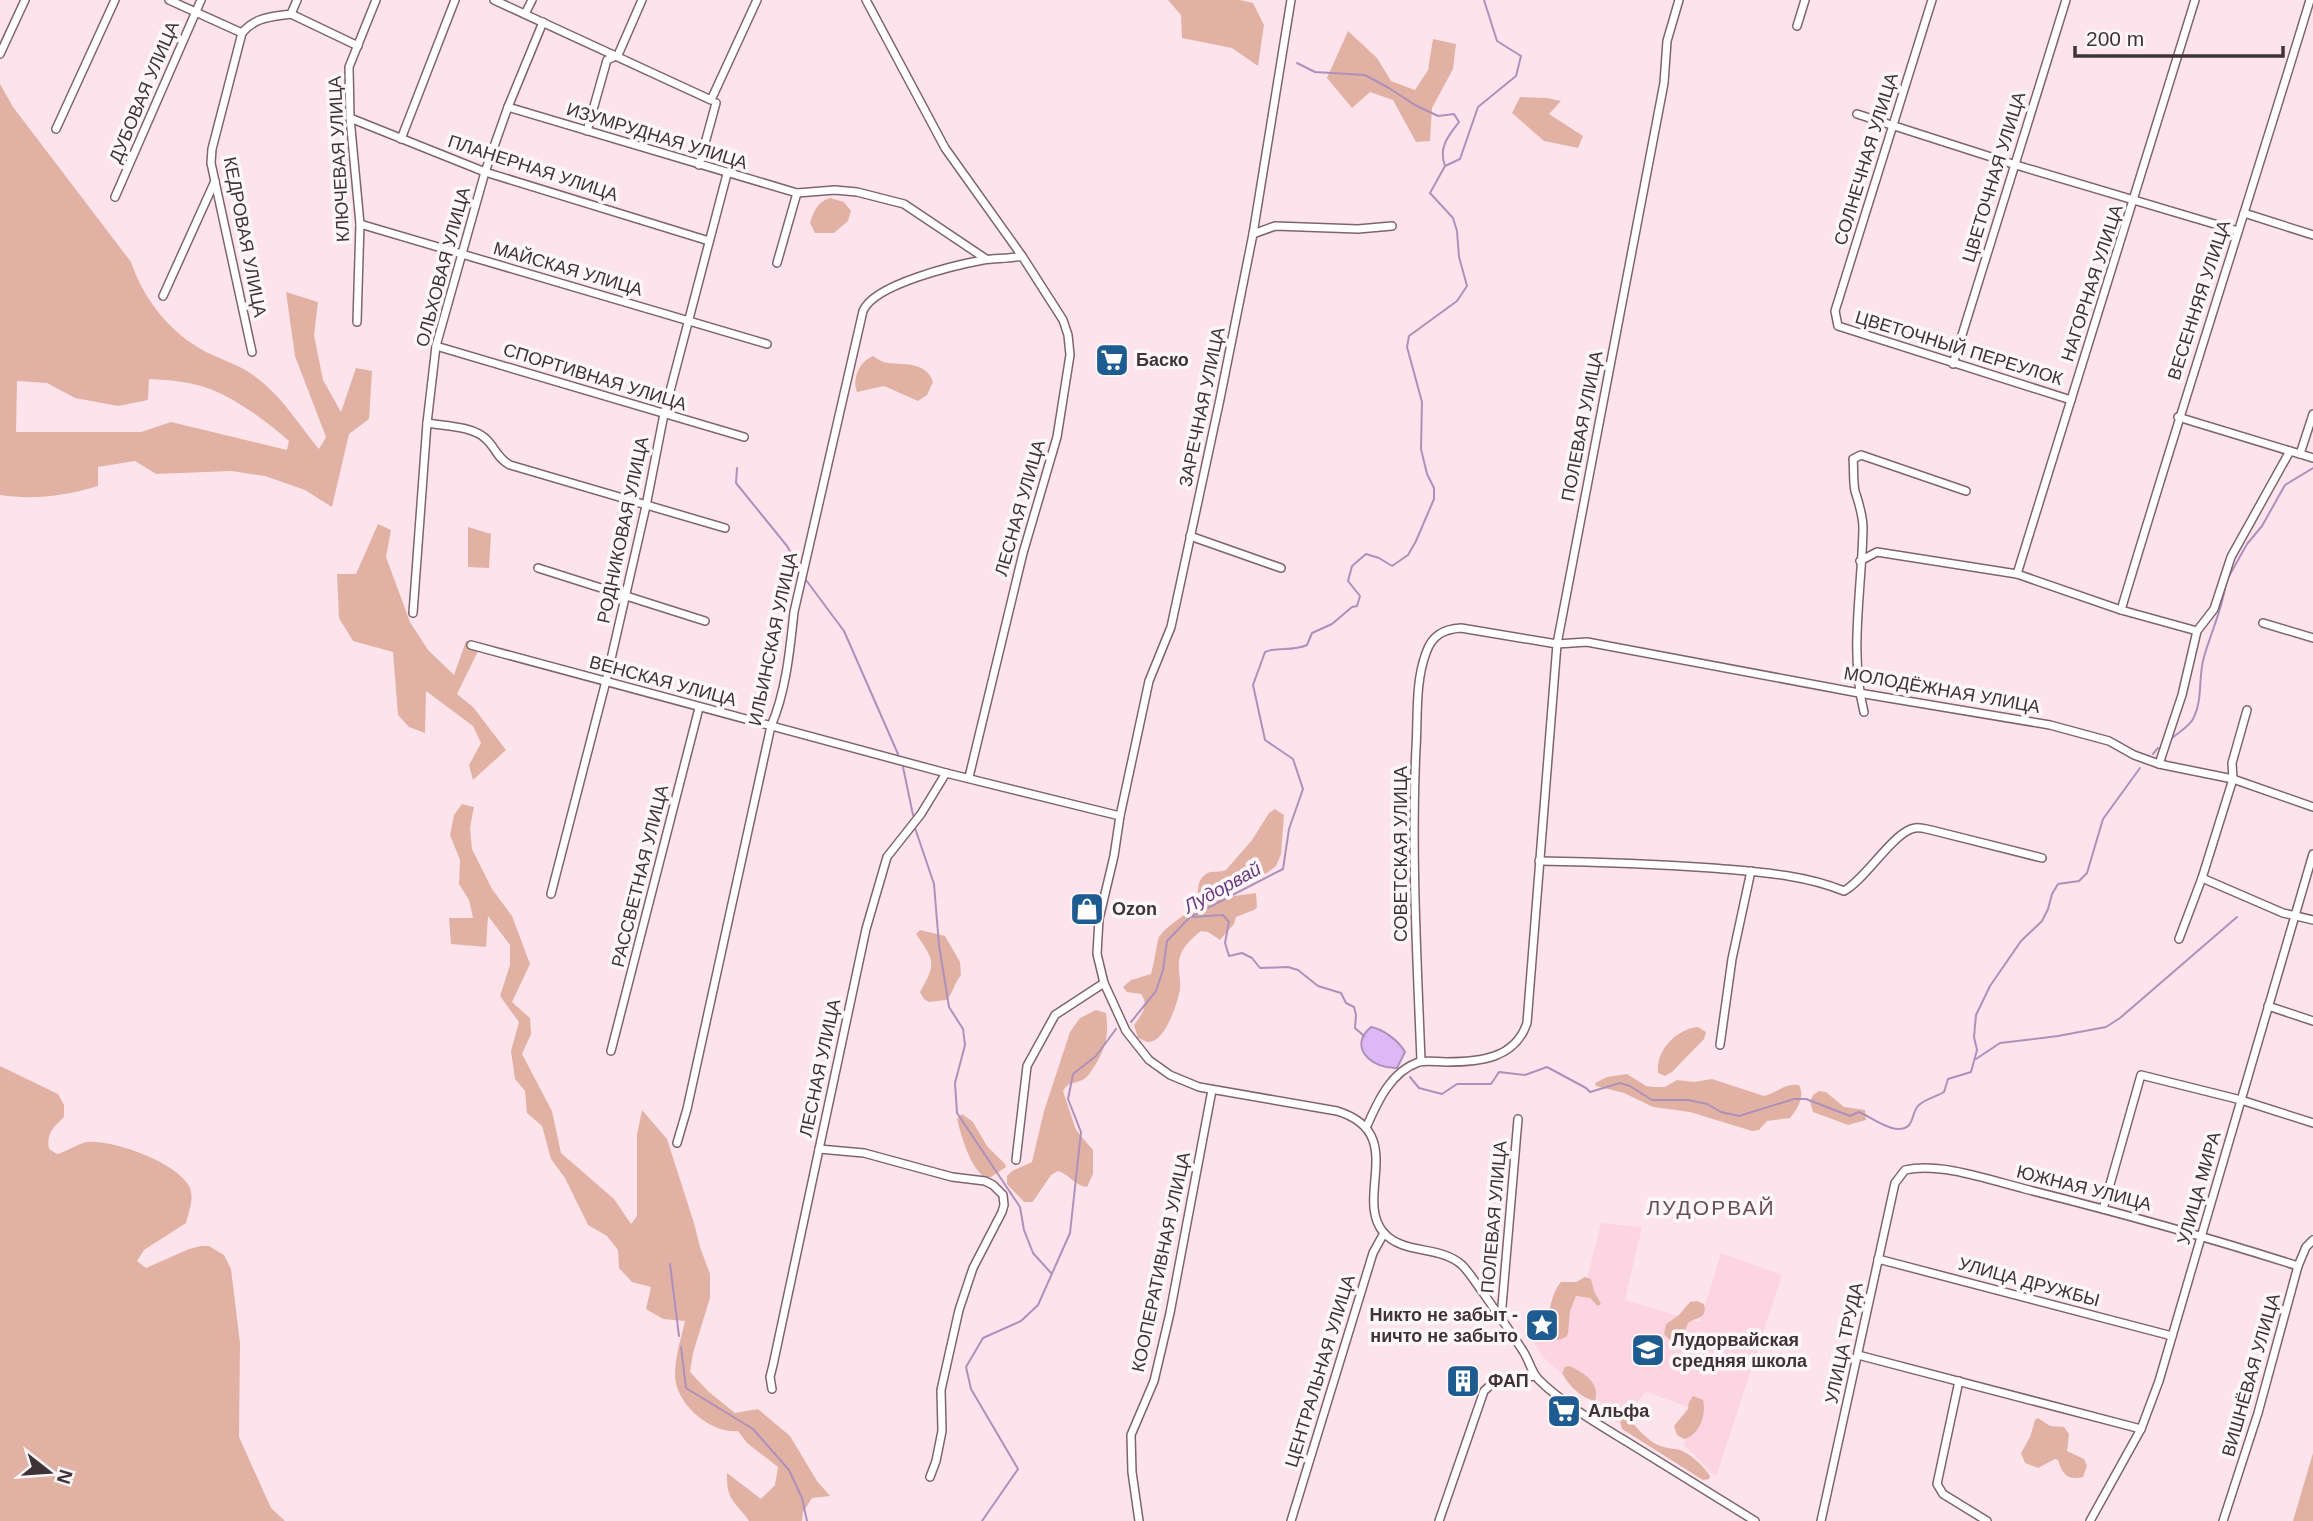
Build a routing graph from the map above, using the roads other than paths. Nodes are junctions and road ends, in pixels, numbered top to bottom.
1 (25, 0) edge
2 (115, 0) edge
3 (169, 0) edge
4 (201, 0) edge
5 (297, 0) edge
6 (376, 0) edge
7 (456, 0) edge
8 (494, 0) edge
9 (532, 0) edge
10 (642, 0) edge
11 (757, 0) edge
12 (866, 0) edge
13 (1291, 0) edge
14 (1679, 0) edge
15 (1805, 0) edge
16 (1932, 0) edge
17 (2066, 0) edge
18 (2195, 0) edge
19 (2310, 0) edge
20 (196, 12) junction
21 (291, 14) junction
22 (525, 14) junction
23 (543, 22) junction
24 (1797, 26) dead end
25 (242, 33) junction
26 (358, 46) junction
27 (0, 54) edge
28 (618, 55) junction
29 (713, 101) junction
30 (508, 107) junction
31 (1857, 114) dead end
32 (350, 118) junction
33 (1894, 125) junction
34 (56, 129) dead end
35 (587, 131) junction
36 (401, 139) junction
37 (699, 165) junction
38 (2016, 165) junction
39 (485, 172) junction
40 (727, 174) junction
41 (215, 180) junction
42 (797, 194) junction
43 (115, 197) dead end
44 (2135, 201) junction
45 (2244, 213) junction
46 (360, 224) junction
47 (1392, 226) dead end
48 (2238, 231) junction
49 (1253, 234) junction
50 (2313, 235) edge
51 (709, 241) junction
52 (462, 254) junction
53 (1022, 256) junction
54 (986, 259) junction
55 (777, 263) dead end
56 (163, 296) dead end
57 (688, 320) junction
58 (357, 322) dead end
59 (1838, 327) joint
60 (767, 344) dead end
61 (436, 346) junction
62 (251, 352) dead end
63 (1953, 364) junction
64 (2071, 400) junction
65 (664, 414) junction
66 (2313, 414) edge
67 (2178, 417) junction
68 (427, 424) junction
69 (744, 437) dead end
70 (2290, 451) junction
71 (2300, 454) junction
72 (2313, 458) edge
73 (1966, 491) dead end
74 (646, 506) junction
75 (725, 528) dead end
76 (1190, 536) junction
77 (1860, 561) junction
78 (538, 568) dead end
79 (1281, 568) dead end
80 (2017, 574) junction
81 (625, 595) junction
82 (2121, 610) junction
83 (413, 613) dead end
84 (705, 621) dead end
85 (2263, 623) dead end
86 (1461, 628) joint
87 (2197, 631) junction
88 (2313, 639) edge
89 (1557, 644) junction
90 (471, 645) dead end
91 (606, 681) junction
92 (1859, 693) junction
93 (699, 708) junction
94 (2247, 710) dead end
95 (1864, 712) dead end
96 (771, 726) junction
97 (2159, 764) junction
98 (946, 773) junction
99 (969, 777) junction
100 (2233, 779) junction
101 (2313, 807) edge
102 (1120, 816) junction
103 (2313, 854) edge
104 (2042, 858) dead end
105 (1539, 861) junction
106 (1751, 871) junction
107 (2202, 878) junction
108 (551, 894) dead end
109 (2296, 916) junction
110 (2313, 920) edge
111 (2179, 939) dead end
112 (1104, 983) junction
113 (2268, 1006) junction
114 (2313, 1021) edge
115 (1720, 1045) dead end
116 (611, 1051) dead end
117 (1421, 1061) junction
118 (1212, 1090) junction
119 (2241, 1100) junction
120 (1518, 1119) dead end
121 (2313, 1124) edge
122 (1366, 1128) junction
123 (677, 1143) dead end
124 (819, 1149) junction
125 (1016, 1160) dead end
126 (1901, 1173) joint
127 (2103, 1209) junction
128 (1384, 1233) junction
129 (2202, 1236) junction
130 (2313, 1240) edge
131 (1878, 1259) junction
132 (2298, 1266) junction
133 (1501, 1319) junction
134 (2172, 1336) junction
135 (1858, 1354) junction
136 (1535, 1376) junction
137 (1959, 1381) junction
138 (772, 1389) dead end
139 (2141, 1429) junction
140 (930, 1477) dead end
141 (1139, 1521) edge
142 (1291, 1521) edge
143 (1439, 1521) edge
144 (1755, 1521) edge
145 (1821, 1521) edge
146 (1987, 1521) edge
147 (2090, 1521) edge
148 (2223, 1521) edge

1 - 27 street
2 - 34 street
3 - 20 street
4 - 20 street, ДУБОВАЯ УЛИЦА
5 - 21 street
6 - 26 street, КЛЮЧЕВАЯ УЛИЦА
7 - 36 street
8 - 22 street
9 - 22 street
10 - 28 street
11 - 29 street
12 - 53 street, ЛЕСНАЯ УЛИЦА
13 - 49 street, ЗАРЕЧНАЯ УЛИЦА
14 - 89 street, ПОЛЕВАЯ УЛИЦА
15 - 24 street
16 - 33 street, СОЛНЕЧНАЯ УЛИЦА
17 - 38 street, ЦВЕТОЧНАЯ УЛИЦА
18 - 44 street, НАГОРНАЯ УЛИЦА
19 - 45 street, ВЕСЕННЯЯ УЛИЦА
20 - 25 street
20 - 43 street, ДУБОВАЯ УЛИЦА
21 - 25 street
21 - 26 street
22 - 23 street
23 - 28 street
23 - 30 street, ОЛЬХОВАЯ УЛИЦА
25 - 41 street, КЕДРОВАЯ УЛИЦА
26 - 32 street, КЛЮЧЕВАЯ УЛИЦА
28 - 29 street
28 - 35 street
29 - 37 street
30 - 35 street, ИЗУМРУДНАЯ УЛИЦА
30 - 39 street, ОЛЬХОВАЯ УЛИЦА
31 - 33 street
32 - 36 street, ПЛАНЕРНАЯ УЛИЦА
32 - 46 street, КЛЮЧЕВАЯ УЛИЦА
33 - 38 street
33 - 59 street, СОЛНЕЧНАЯ УЛИЦА
35 - 37 street, ИЗУМРУДНАЯ УЛИЦА
36 - 39 street, ПЛАНЕРНАЯ УЛИЦА
37 - 40 street, ИЗУМРУДНАЯ УЛИЦА
38 - 44 street
38 - 63 street, ЦВЕТОЧНАЯ УЛИЦА
39 - 51 street, ПЛАНЕРНАЯ УЛИЦА
39 - 52 street, ОЛЬХОВАЯ УЛИЦА
40 - 42 street, ИЗУМРУДНАЯ УЛИЦА
40 - 51 street, РОДНИКОВАЯ УЛИЦА
41 - 56 street
41 - 62 street, КЕДРОВАЯ УЛИЦА
42 - 54 street
42 - 55 street
44 - 48 street
44 - 64 street, НАГОРНАЯ УЛИЦА
45 - 48 street, ВЕСЕННЯЯ УЛИЦА
45 - 50 street
46 - 52 street, МАЙСКАЯ УЛИЦА
46 - 58 street, КЛЮЧЕВАЯ УЛИЦА
47 - 49 street
48 - 67 street, ВЕСЕННЯЯ УЛИЦА
49 - 76 street, ЗАРЕЧНАЯ УЛИЦА
51 - 57 street, РОДНИКОВАЯ УЛИЦА
52 - 57 street, МАЙСКАЯ УЛИЦА
52 - 61 street, ОЛЬХОВАЯ УЛИЦА
53 - 54 street, ИЛЬИНСКАЯ УЛИЦА
53 - 99 street, ЛЕСНАЯ УЛИЦА
54 - 96 street, ИЛЬИНСКАЯ УЛИЦА
57 - 60 street, МАЙСКАЯ УЛИЦА
57 - 65 street, РОДНИКОВАЯ УЛИЦА
59 - 63 street, ЦВЕТОЧНЫЙ ПЕРЕУЛОК
61 - 65 street, СПОРТИВНАЯ УЛИЦА
61 - 68 street, ОЛЬХОВАЯ УЛИЦА
63 - 64 street, ЦВЕТОЧНЫЙ ПЕРЕУЛОК
64 - 80 street, НАГОРНАЯ УЛИЦА
65 - 69 street, СПОРТИВНАЯ УЛИЦА
65 - 74 street, РОДНИКОВАЯ УЛИЦА
66 - 71 street
67 - 70 street
67 - 82 street, ВЕСЕННЯЯ УЛИЦА
68 - 74 street
68 - 83 street, ОЛЬХОВАЯ УЛИЦА
70 - 71 street
70 - 87 street
71 - 72 street
73 - 77 street
74 - 75 street
74 - 81 street, РОДНИКОВАЯ УЛИЦА
76 - 79 street
76 - 102 street, ЗАРЕЧНАЯ УЛИЦА
77 - 80 street
77 - 92 street
78 - 81 street
80 - 82 street
81 - 84 street
81 - 91 street, РОДНИКОВАЯ УЛИЦА
82 - 87 street
85 - 88 street
86 - 89 street, МОЛОДЁЖНАЯ УЛИЦА
86 - 117 street, СОВЕТСКАЯ УЛИЦА
87 - 97 street
89 - 92 street, МОЛОДЁЖНАЯ УЛИЦА
89 - 105 street, ПОЛЕВАЯ УЛИЦА
90 - 91 street, ВЕНСКАЯ УЛИЦА
91 - 93 street, ВЕНСКАЯ УЛИЦА
91 - 108 street, РОДНИКОВАЯ УЛИЦА
92 - 95 street
92 - 97 street, МОЛОДЁЖНАЯ УЛИЦА
93 - 96 street, ВЕНСКАЯ УЛИЦА
93 - 116 street, РАССВЕТНАЯ УЛИЦА
94 - 100 street
96 - 98 street, ВЕНСКАЯ УЛИЦА
96 - 123 street, ИЛЬИНСКАЯ УЛИЦА
97 - 100 street, МОЛОДЁЖНАЯ УЛИЦА
98 - 99 street, ВЕНСКАЯ УЛИЦА
98 - 124 street, ЛЕСНАЯ УЛИЦА
99 - 102 street, ВЕНСКАЯ УЛИЦА
100 - 101 street, МОЛОДЁЖНАЯ УЛИЦА
100 - 107 street
102 - 112 street, ЗАРЕЧНАЯ УЛИЦА
103 - 109 street, УЛИЦА МИРА
104 - 106 street
105 - 106 street
105 - 117 street, ПОЛЕВАЯ УЛИЦА
106 - 115 street
107 - 109 street
107 - 111 street
109 - 110 street
109 - 113 street, УЛИЦА МИРА
112 - 118 street, ЗАРЕЧНАЯ УЛИЦА
112 - 125 street
113 - 114 street
113 - 119 street, УЛИЦА МИРА
117 - 122 street
118 - 122 street
118 - 141 street, КООПЕРАТИВНАЯ УЛИЦА
119 - 121 street
119 - 127 street
119 - 129 street, УЛИЦА МИРА
120 - 133 street, ПОЛЕВАЯ УЛИЦА
122 - 128 street
124 - 138 street, ЛЕСНАЯ УЛИЦА
124 - 140 street
126 - 127 street, ЮЖНАЯ УЛИЦА
126 - 131 street, УЛИЦА ТРУДА
127 - 129 street, ЮЖНАЯ УЛИЦА
128 - 133 street
128 - 142 street, ЦЕНТРАЛЬНАЯ УЛИЦА
129 - 132 street, ЮЖНАЯ УЛИЦА
129 - 134 street, УЛИЦА МИРА
130 - 132 street, ВИШНЁВАЯ УЛИЦА
131 - 134 street, УЛИЦА ДРУЖБЫ
131 - 135 street, УЛИЦА ТРУДА
132 - 148 street, ВИШНЁВАЯ УЛИЦА
133 - 136 street
134 - 139 street, УЛИЦА МИРА
135 - 137 street
135 - 145 street, УЛИЦА ТРУДА
136 - 143 street
136 - 144 street
137 - 139 street
137 - 146 street
139 - 147 street, УЛИЦА МИРА

